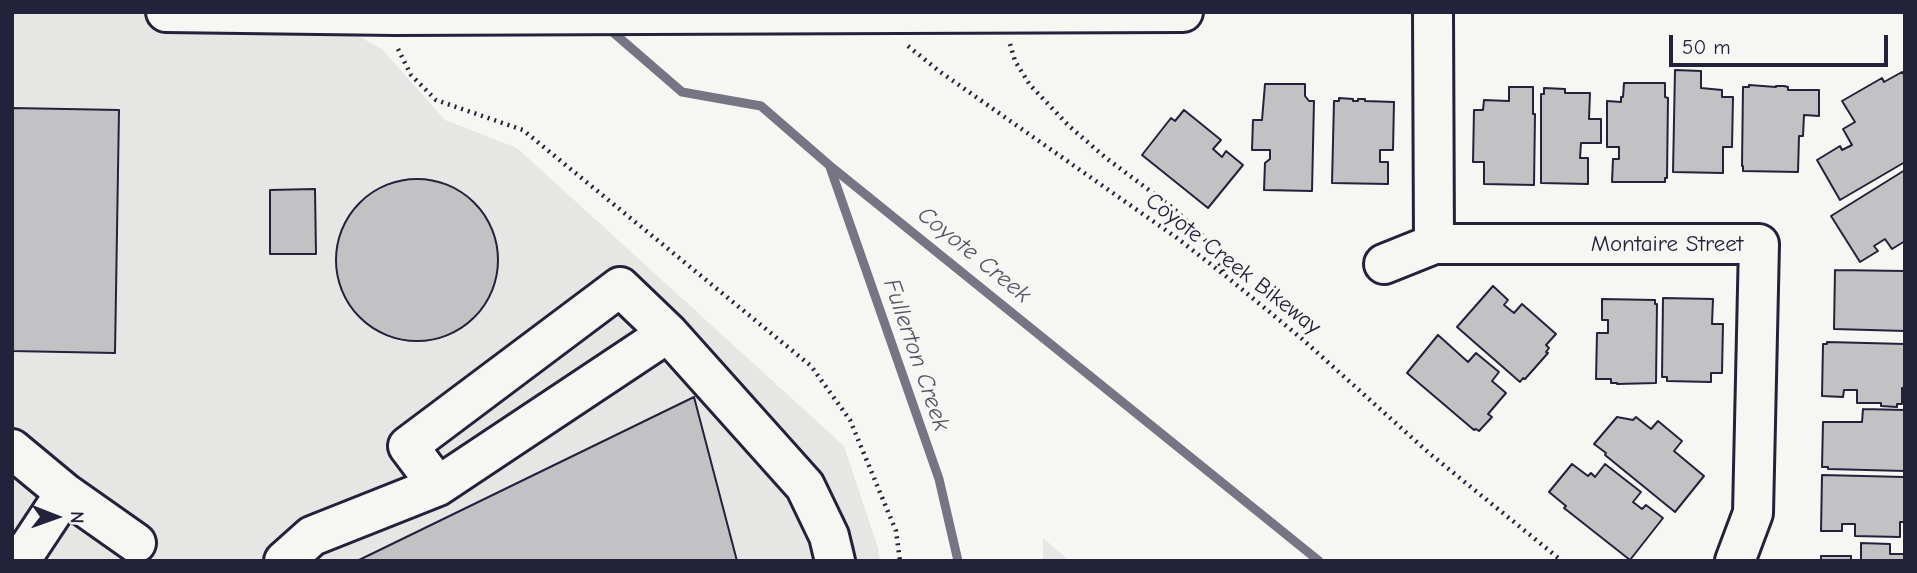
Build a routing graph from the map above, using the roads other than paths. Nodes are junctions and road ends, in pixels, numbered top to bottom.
1 (166, 12) edge
2 (1182, 12) edge
3 (1433, 12) edge
4 (1000, 13) edge
5 (904, 29) edge
6 (1434, 244) junction
7 (1384, 264) dead end
8 (667, 333) junction
9 (12, 449) edge
10 (438, 486) junction
11 (65, 492) junction
12 (136, 543) dead end
13 (20, 561) edge
14 (284, 561) edge
15 (835, 561) edge
16 (1735, 561) edge

1 - 5 main road, bridge
2 - 4 main road
3 - 6 main road
4 - 5 main road
6 - 7 main road, Montaire Street
6 - 16 main road, Montaire Street
8 - 10 main road
8 - 10 main road
8 - 15 main road
9 - 11 main road
10 - 14 main road
11 - 12 main road
11 - 13 main road

